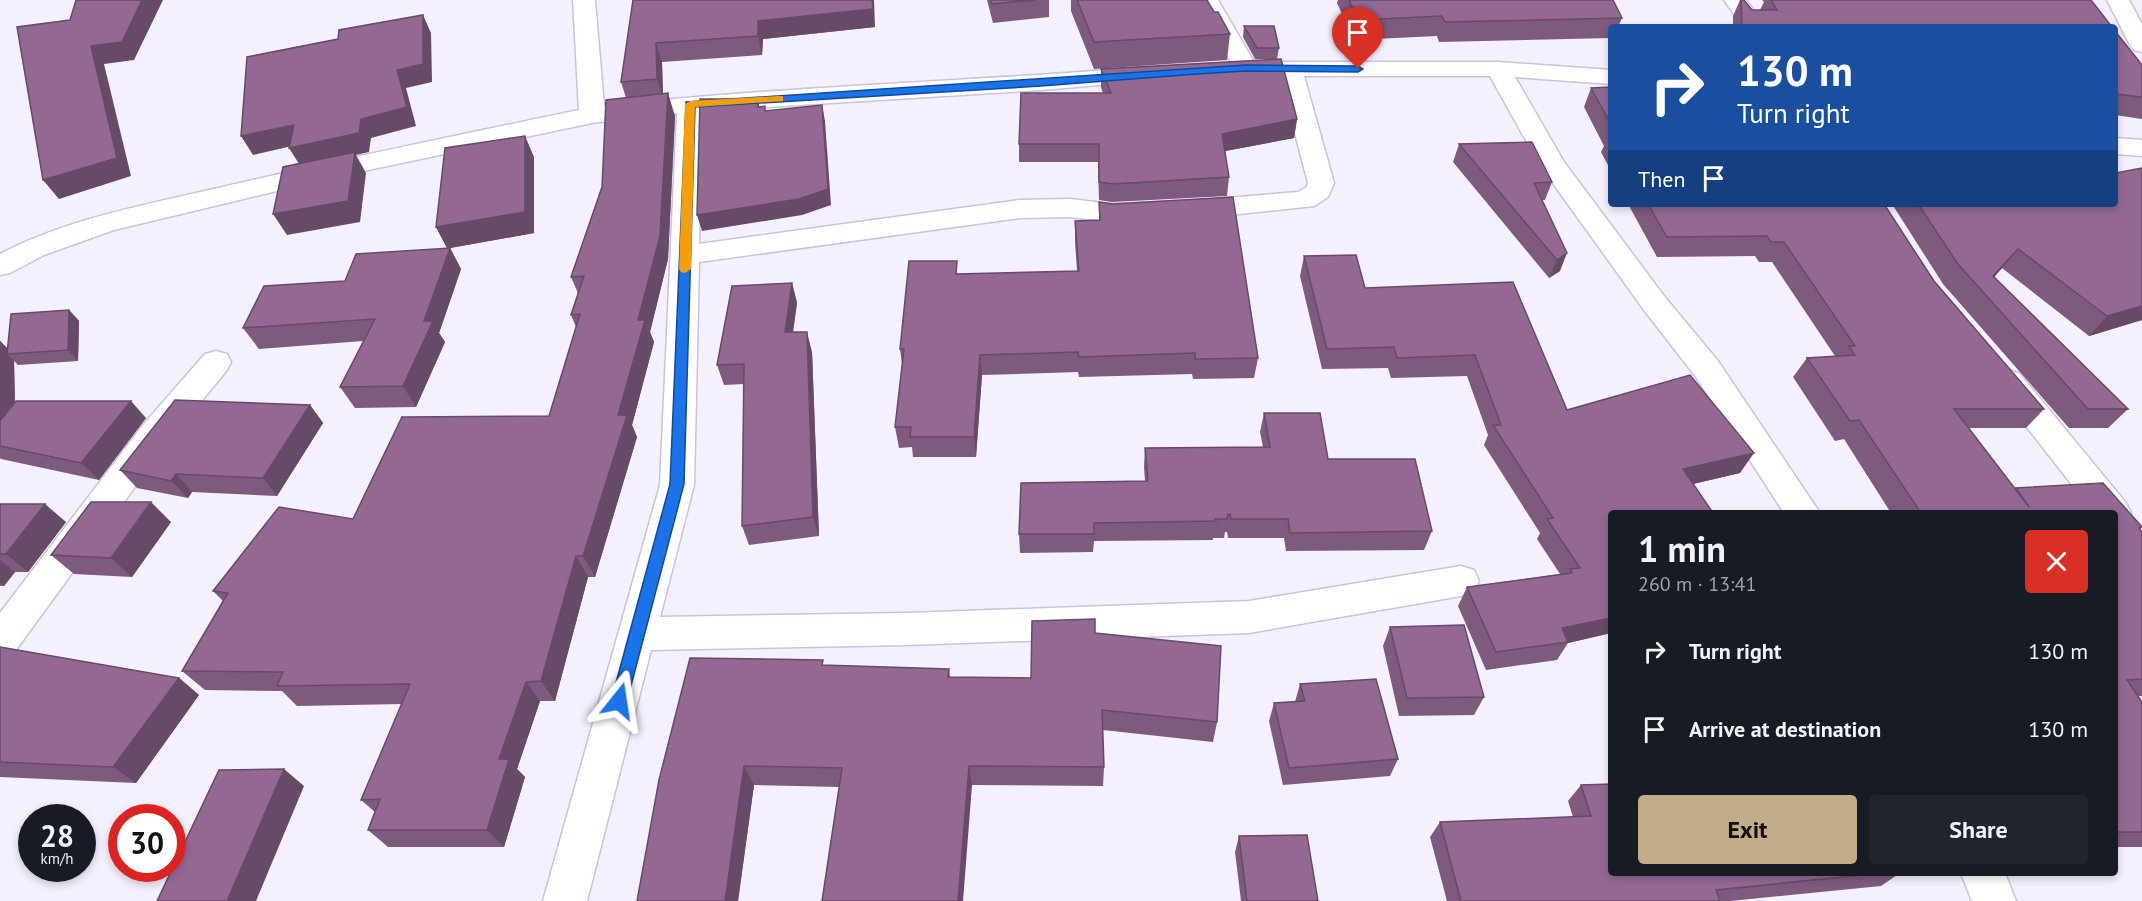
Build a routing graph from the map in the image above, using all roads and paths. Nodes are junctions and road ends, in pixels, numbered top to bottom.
1 (584, 0) edge
2 (1207, 0) edge
3 (1736, 0) edge
4 (2118, 0) edge
5 (1753, 24) edge
6 (2142, 45) edge
7 (1246, 68) junction
8 (1290, 69) junction
9 (1498, 69) junction
10 (1217, 70) edge
11 (1165, 73) edge
12 (1608, 77) edge
13 (690, 104) junction
14 (592, 115) junction
15 (2118, 146) edge
16 (2142, 148) edge
17 (685, 255) junction
18 (0, 266) edge
19 (216, 362) dead end
20 (1991, 362) edge
21 (1801, 510) edge
22 (2113, 510) edge
23 (1461, 581) dead end
24 (637, 634) junction
25 (0, 642) edge
26 (1984, 876) edge
27 (565, 901) edge
28 (1994, 901) edge

1 - 14 street
2 - 7 street
3 - 5 street
4 - 6 street
7 - 8 street
7 - 10 street
8 - 9 street
8 - 17 street
9 - 12 street
9 - 21 street
11 - 13 street
13 - 14 street
13 - 17 street
14 - 18 street
15 - 16 street
17 - 24 street
19 - 25 street
20 - 22 street
23 - 24 street
24 - 27 street
26 - 28 street

